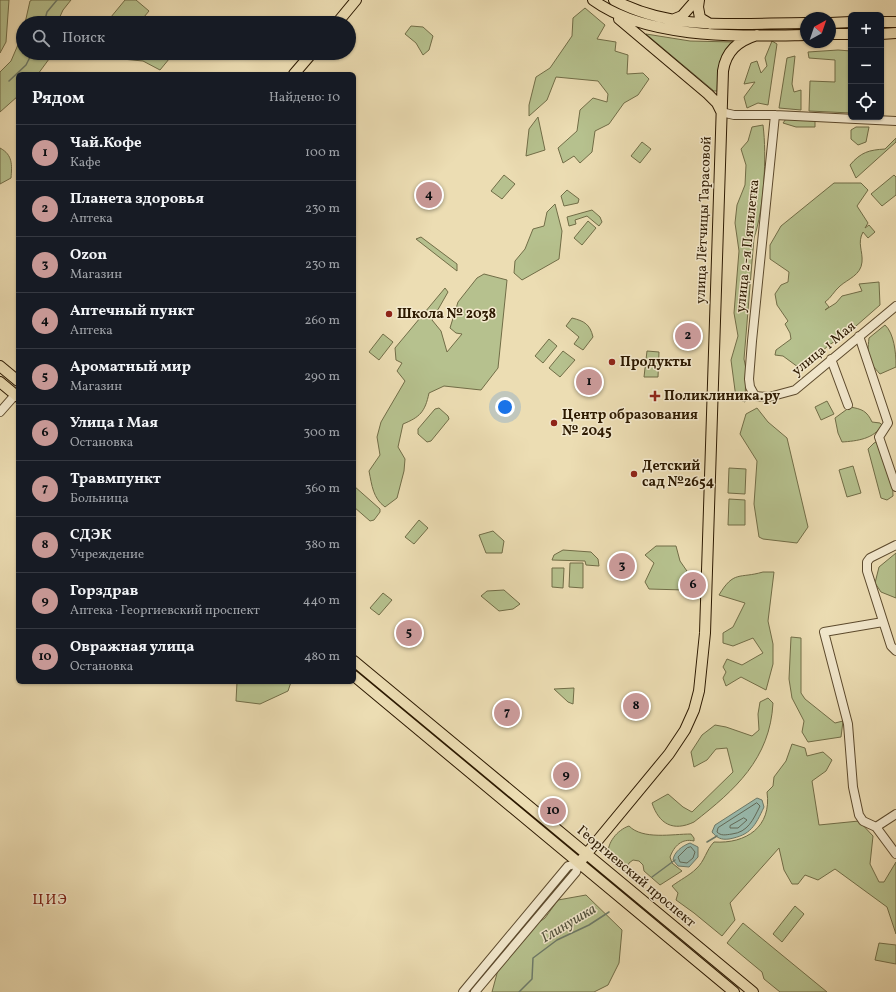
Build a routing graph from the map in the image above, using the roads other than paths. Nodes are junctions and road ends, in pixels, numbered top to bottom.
1 (356, 0) edge
2 (593, 0) edge
3 (614, 0) edge
4 (697, 0) edge
5 (603, 7) junction
6 (343, 16) edge
7 (670, 20) junction
8 (848, 22) edge
9 (884, 22) edge
10 (896, 22) edge
11 (800, 23) edge
12 (836, 23) edge
13 (710, 24) junction
14 (836, 34) edge
15 (848, 34) edge
16 (884, 34) edge
17 (896, 34) edge
18 (757, 35) junction
19 (800, 35) edge
20 (306, 60) edge
21 (296, 72) edge
22 (721, 112) junction
23 (775, 115) junction
24 (896, 121) edge
25 (896, 306) edge
26 (860, 336) junction
27 (831, 360) junction
28 (0, 366) edge
29 (16, 379) edge
30 (749, 379) joint
31 (0, 382) edge
32 (16, 395) edge
33 (16, 397) edge
34 (848, 405) dead end
35 (0, 412) edge
36 (896, 487) edge
37 (896, 545) edge
38 (884, 622) junction
39 (896, 651) edge
40 (356, 663) edge
41 (356, 678) edge
42 (896, 814) edge
43 (876, 827) junction
44 (586, 854) junction
45 (896, 854) edge
46 (579, 863) junction
47 (464, 992) edge
48 (475, 992) edge
49 (734, 992) edge
50 (753, 992) edge

1 - 6 main road
2 - 5 main road
3 - 7 main road
4 - 7 main road
4 - 13 main road
5 - 18 main road
5 - 22 main road
7 - 13 main road
8 - 12 main road
9 - 10 main road
11 - 13 main road
14 - 15 main road
16 - 17 main road
18 - 19 main road
18 - 22 main road, улица Лётчицы Тарасовой
20 - 21 main road
22 - 23 street
22 - 44 main road, улица Лётчицы Тарасовой
23 - 24 street
23 - 30 street, улица 2-я Пятилетка
25 - 26 street, улица 1 Мая
26 - 27 street, улица 1 Мая
26 - 36 street
27 - 30 street, улица 1 Мая
27 - 34 street
28 - 29 main road
31 - 32 main road
33 - 35 street
37 - 38 street
38 - 39 street
38 - 43 street
40 - 44 main road, Георгиевский проспект
41 - 46 main road, Георгиевский проспект
42 - 43 street
43 - 45 street
44 - 46 main road, улица Лётчицы Тарасовой
44 - 50 main road, Георгиевский проспект
46 - 47 street
46 - 48 street
46 - 49 main road, Георгиевский проспект

